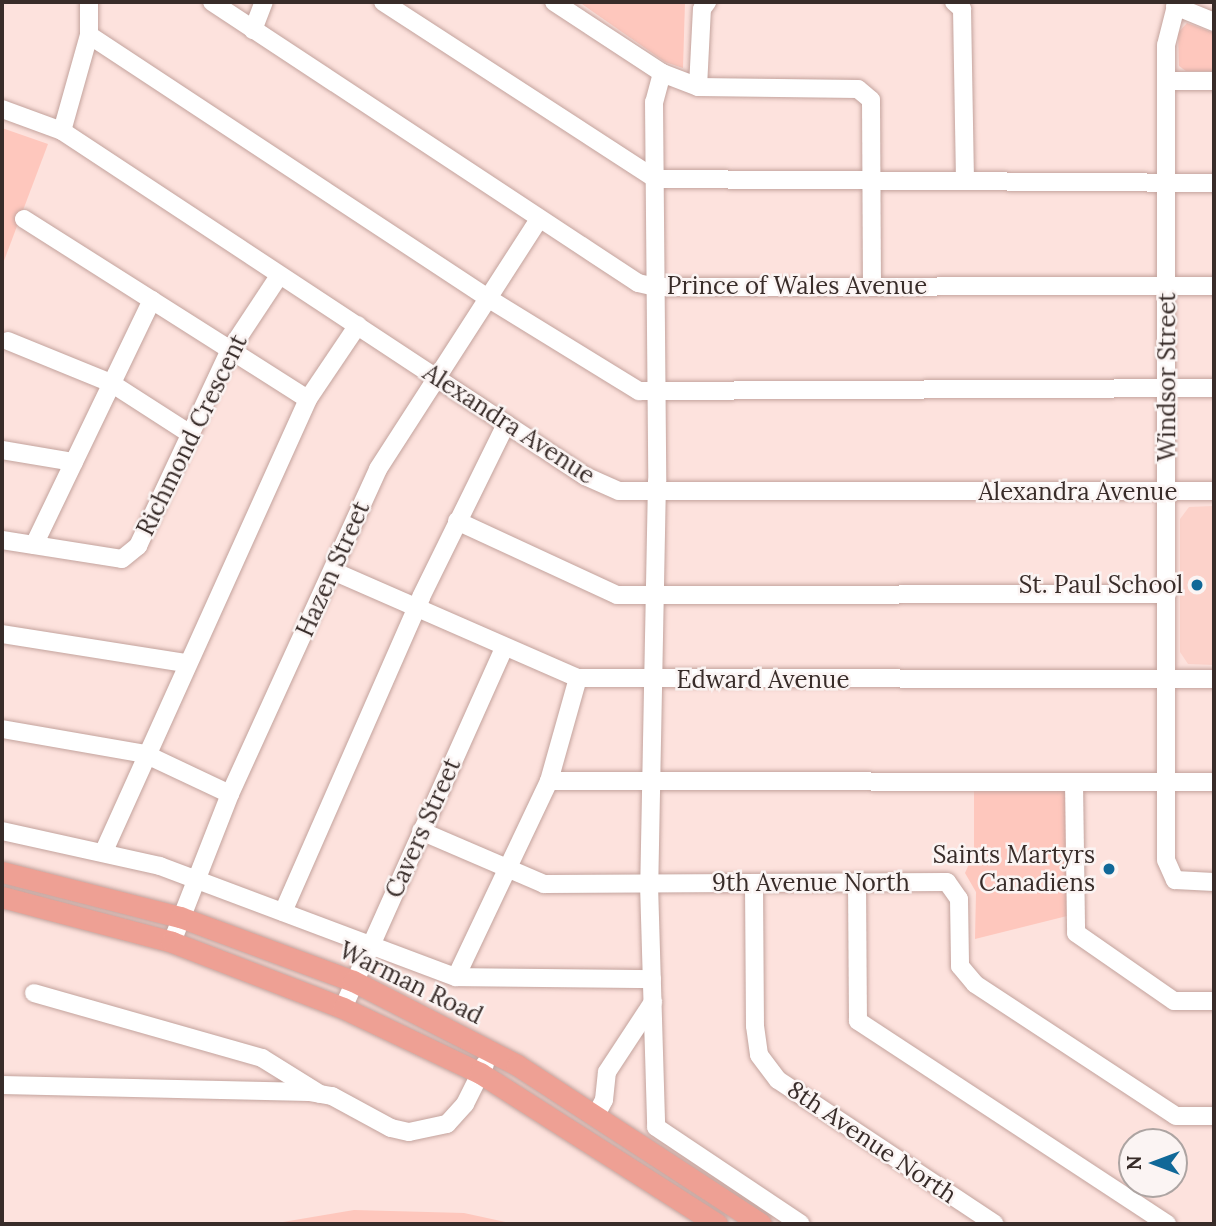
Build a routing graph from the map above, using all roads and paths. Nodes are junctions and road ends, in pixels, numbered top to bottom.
1 (89, 2) edge
2 (212, 2) edge
3 (264, 2) edge
4 (383, 2) edge
5 (554, 2) edge
6 (707, 2) edge
7 (954, 2) edge
8 (1176, 4) edge
9 (1214, 22) edge
10 (253, 30) junction
11 (89, 35) junction
12 (662, 74) junction
13 (1167, 81) junction
14 (1214, 81) edge
15 (698, 87) junction
16 (2, 109) edge
17 (62, 131) junction
18 (656, 179) junction
19 (872, 181) junction
20 (965, 181) junction
21 (1166, 181) junction
22 (1214, 183) edge
23 (24, 219) dead end
24 (539, 219) junction
25 (279, 276) junction
26 (872, 285) junction
27 (1167, 286) junction
28 (1214, 286) edge
29 (655, 287) junction
30 (485, 297) junction
31 (152, 300) junction
32 (358, 325) junction
33 (8, 341) dead end
34 (230, 350) junction
35 (434, 377) junction
36 (111, 383) junction
37 (1167, 388) junction
38 (1214, 388) edge
39 (655, 392) junction
40 (308, 399) junction
41 (506, 424) junction
42 (190, 434) junction
43 (2, 450) edge
44 (74, 462) junction
45 (1166, 491) junction
46 (1214, 491) edge
47 (654, 493) junction
48 (457, 521) junction
49 (2, 540) edge
50 (34, 545) junction
51 (333, 571) junction
52 (1167, 594) junction
53 (654, 597) junction
54 (417, 608) junction
55 (2, 634) edge
56 (504, 648) junction
57 (186, 663) junction
58 (579, 678) junction
59 (1167, 679) junction
60 (1214, 679) edge
61 (652, 680) junction
62 (2, 729) edge
63 (145, 754) junction
64 (651, 780) junction
65 (550, 781) junction
66 (1073, 782) junction
67 (1166, 782) junction
68 (1214, 782) edge
69 (230, 794) junction
70 (2, 831) edge
71 (421, 831) junction
72 (104, 851) junction
73 (510, 871) junction
74 (2, 872) edge
75 (195, 878) junction
76 (857, 882) junction
77 (1214, 883) edge
78 (649, 884) junction
79 (754, 884) junction
80 (2, 897) edge
81 (284, 912) junction
82 (180, 917) junction
83 (172, 942) junction
84 (369, 945) junction
85 (456, 976) junction
86 (652, 979) junction
87 (353, 981) junction
88 (34, 993) dead end
89 (1214, 1001) edge
90 (653, 1002) junction
91 (343, 1008) junction
92 (493, 1052) junction
93 (480, 1073) junction
94 (2, 1085) edge
95 (320, 1094) junction
96 (596, 1115) junction
97 (1214, 1116) edge
98 (717, 1224) edge
99 (761, 1224) edge
100 (801, 1224) edge
101 (995, 1224) edge
102 (1167, 1224) edge

1 - 11 street
2 - 10 street, Prince of Wales Avenue
3 - 10 street
4 - 18 street
5 - 12 street
6 - 15 street
7 - 20 street
8 - 9 street
8 - 13 street, Windsor Street
10 - 24 street, Prince of Wales Avenue
11 - 17 street
11 - 30 street
12 - 15 street
12 - 18 street
13 - 14 street
13 - 21 street, Windsor Street
15 - 19 street
16 - 17 street, Alexandra Avenue
17 - 25 street, Alexandra Avenue
18 - 19 street
18 - 29 street
19 - 20 street
19 - 26 street
20 - 21 street
21 - 22 street
21 - 27 street, Windsor Street
23 - 31 street
24 - 29 street, Prince of Wales Avenue
24 - 30 street, Hazen Street
25 - 32 street, Alexandra Avenue
25 - 34 street, Richmond Crescent
26 - 27 street, Prince of Wales Avenue
26 - 29 street, Prince of Wales Avenue
27 - 28 street, Prince of Wales Avenue
27 - 37 street, Windsor Street
29 - 39 street
30 - 35 street, Hazen Street
30 - 39 street
31 - 34 street
31 - 36 street
32 - 35 street, Alexandra Avenue
32 - 40 street
33 - 36 street
34 - 40 street
34 - 42 street, Richmond Crescent
35 - 41 street, Alexandra Avenue
35 - 51 street, Hazen Street
36 - 42 street
36 - 44 street
37 - 38 street
37 - 39 street
37 - 45 street, Windsor Street
39 - 47 street
40 - 57 street
41 - 47 street, Alexandra Avenue
41 - 48 street
42 - 50 street, Richmond Crescent
43 - 44 street
44 - 50 street
45 - 46 street, Alexandra Avenue
45 - 47 street, Alexandra Avenue
45 - 52 street, Windsor Street
47 - 53 street
48 - 53 street
48 - 54 street
49 - 50 street, Richmond Crescent
51 - 54 street, Edward Avenue
51 - 69 street, Hazen Street
52 - 53 street
52 - 59 street, Windsor Street
53 - 61 street
54 - 56 street, Edward Avenue
54 - 81 street
55 - 57 street
56 - 58 street, Edward Avenue
56 - 71 street, Cavers Street
57 - 63 street
58 - 61 street, Edward Avenue
58 - 65 street
59 - 60 street, Edward Avenue
59 - 61 street, Edward Avenue
59 - 67 street, Windsor Street
61 - 64 street
62 - 63 street
63 - 69 street
63 - 72 street
64 - 65 street
64 - 66 street
64 - 78 street
65 - 73 street
66 - 67 street
66 - 89 street
67 - 68 street
67 - 77 street, Windsor Street
69 - 75 street, Hazen Street
70 - 72 street
71 - 73 street, 9th Avenue North
71 - 84 street, Cavers Street
72 - 75 street
73 - 78 street, 9th Avenue North
73 - 85 street
74 - 82 main road, Warman Road
75 - 81 street
75 - 82 street, Hazen Street
76 - 79 street, 9th Avenue North
76 - 97 street, 9th Avenue North
76 - 102 street
78 - 79 street, 9th Avenue North
78 - 86 street
79 - 101 street, 8th Avenue North
80 - 83 main road, Warman Road
81 - 84 street
82 - 83 street, Hazen Street
82 - 87 main road, Warman Road
83 - 91 main road, Warman Road
84 - 85 street
84 - 87 street, Cavers Street
85 - 86 street
86 - 90 street
87 - 91 street, Cavers Street
87 - 92 main road, Warman Road
88 - 95 street
90 - 96 street
90 - 100 street
91 - 93 main road, Warman Road
92 - 93 street
92 - 96 main road, Warman Road
93 - 95 street
93 - 98 main road, Warman Road
94 - 95 street
96 - 99 main road, Warman Road

